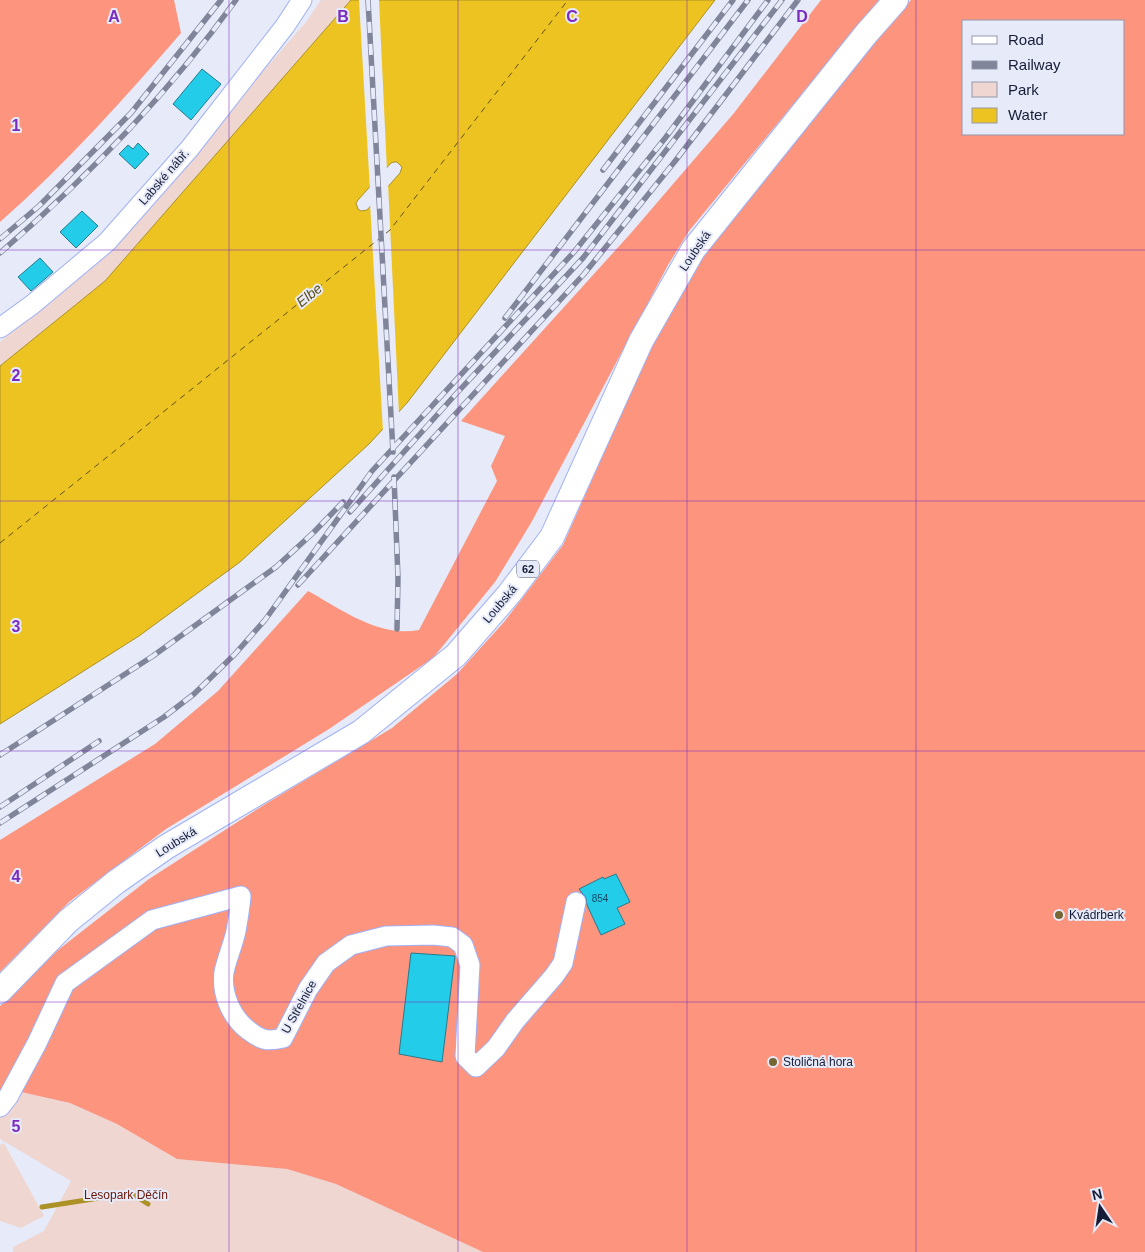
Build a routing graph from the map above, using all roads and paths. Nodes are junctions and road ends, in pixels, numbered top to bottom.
1 (302, 0) edge
2 (896, 0) edge
3 (0, 328) edge
4 (576, 902) dead end
5 (0, 991) edge
6 (0, 1107) edge

1 - 3 street, Labské nábř.
2 - 5 main road, Loubská / 62
4 - 6 street, U Střelnice

